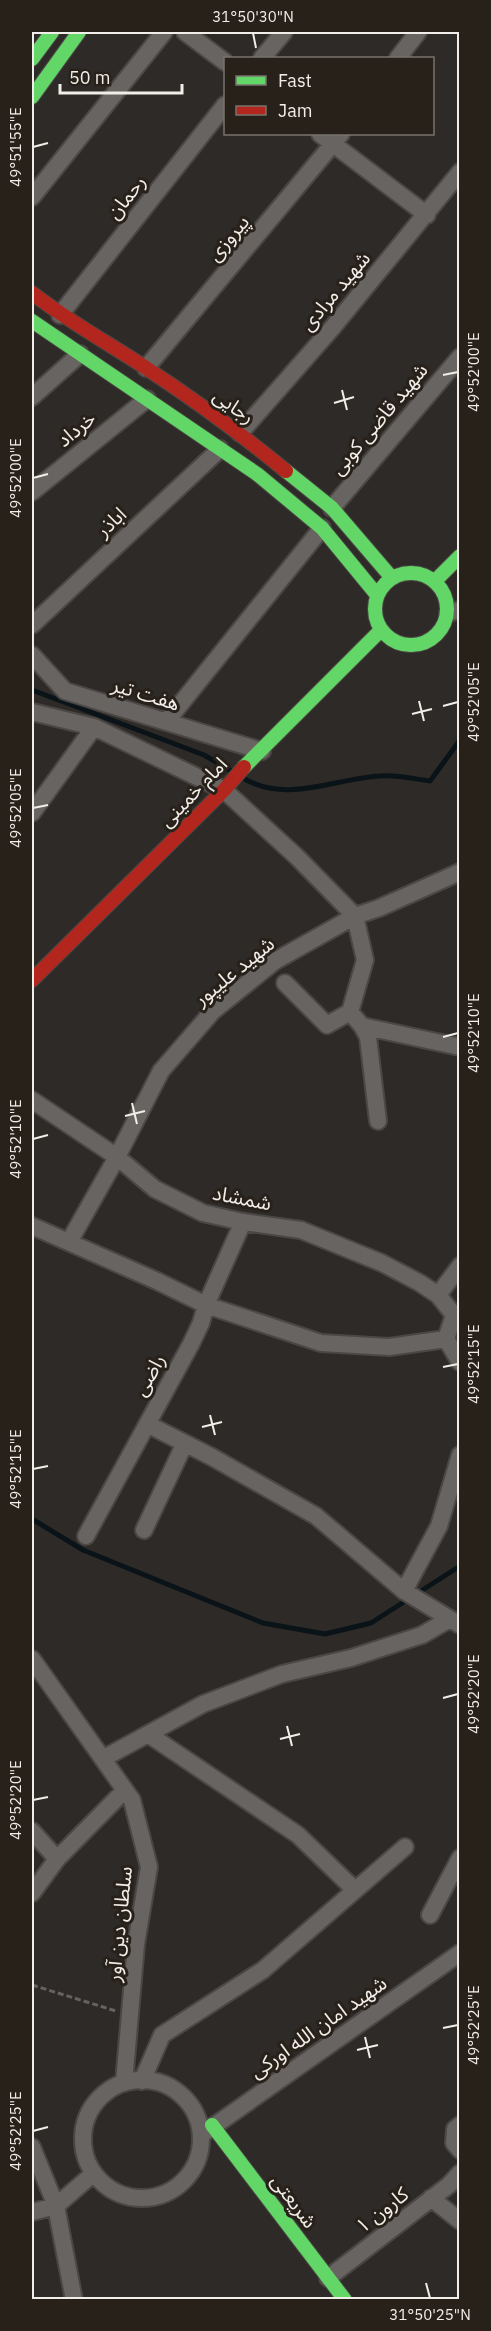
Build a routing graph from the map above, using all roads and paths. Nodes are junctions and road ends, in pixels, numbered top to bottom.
1 (52, 32) edge
2 (79, 32) edge
3 (164, 32) edge
4 (185, 32) edge
5 (284, 32) edge
6 (418, 32) edge
7 (263, 57) edge
8 (399, 57) edge
9 (32, 59) edge
10 (224, 61) edge
11 (32, 97) edge
12 (224, 106) edge
13 (337, 139) edge
14 (459, 172) edge
15 (32, 197) edge
16 (427, 214) junction
17 (32, 293) edge
18 (60, 315) junction
19 (32, 321) edge
20 (80, 354) junction
21 (459, 357) edge
22 (146, 368) junction
23 (32, 397) edge
24 (147, 399) junction
25 (240, 433) junction
26 (220, 449) junction
27 (32, 492) edge
28 (332, 508) junction
29 (322, 528) junction
30 (459, 556) edge
31 (392, 578) junction
32 (435, 581) junction
33 (377, 595) junction
34 (454, 612) edge
35 (32, 625) edge
36 (381, 630) junction
37 (32, 655) edge
38 (32, 712) edge
39 (166, 722) junction
40 (94, 727) junction
41 (262, 751) junction
42 (227, 787) junction
43 (32, 813) edge
44 (459, 872) edge
45 (355, 916) junction
46 (32, 980) edge
47 (285, 983) dead end
48 (350, 1012) junction
49 (362, 1026) junction
50 (459, 1047) edge
51 (32, 1100) edge
52 (378, 1121) dead end
53 (117, 1157) junction
54 (243, 1222) junction
55 (32, 1228) edge
56 (69, 1242) junction
57 (459, 1266) edge
58 (438, 1296) junction
59 (206, 1305) junction
60 (457, 1315) edge
61 (446, 1340) junction
62 (459, 1362) edge
63 (147, 1424) junction
64 (184, 1445) junction
65 (459, 1455) edge
66 (144, 1530) dead end
67 (86, 1536) dead end
68 (404, 1591) junction
69 (454, 1622) edge
70 (32, 1659) edge
71 (37, 1678) edge
72 (148, 1734) junction
73 (104, 1758) junction
74 (125, 1790) junction
75 (32, 1831) edge
76 (405, 1846) dead end
77 (459, 1858) edge
78 (57, 1859) junction
79 (354, 1889) junction
80 (32, 1893) edge
81 (430, 1915) dead end
82 (459, 1953) edge
83 (452, 1969) edge
84 (32, 1984) edge
85 (130, 2015) junction
86 (142, 2081) junction
87 (124, 2083) junction
88 (459, 2125) edge
89 (207, 2130) junction
90 (32, 2147) edge
91 (459, 2150) edge
92 (94, 2173) junction
93 (459, 2173) edge
94 (431, 2198) junction
95 (56, 2206) junction
96 (32, 2212) edge
97 (459, 2221) edge
98 (328, 2278) junction
99 (74, 2300) edge
100 (345, 2300) edge

1 - 9 main road
2 - 11 main road
3 - 15 street
4 - 10 street
5 - 7 street
6 - 8 street
12 - 18 street, رحمان
13 - 16 street
13 - 22 street, پیروزی
14 - 16 street, شهید مرادی
16 - 25 street, شهید مرادی
17 - 18 main road, رجایی
18 - 22 main road, رجایی
19 - 20 main road
20 - 23 street
20 - 24 main road
21 - 28 street, شهید قاضی کوبی
22 - 25 main road, رجایی
24 - 26 main road
24 - 27 street, خرداد
25 - 28 main road, رجایی
26 - 29 main road
26 - 35 street, اباذر
28 - 31 main road, رجایی
29 - 33 main road
29 - 39 street
30 - 32 main road
31 - 32 main road
31 - 33 main road
32 - 34 main road
33 - 36 main road
34 - 36 main road
36 - 41 main road, امام خمینی
37 - 39 street, هفت تیر
38 - 40 street
39 - 41 street, هفت تیر
40 - 42 street
40 - 43 street
41 - 42 main road, امام خمینی
42 - 45 street
42 - 46 main road, امام خمینی
44 - 45 street, شهید علیپور
45 - 48 street
45 - 53 street, شهید علیپور
47 - 48 street
48 - 49 street
49 - 50 street
49 - 52 street
51 - 53 street, شمشاد
53 - 54 street, شمشاد
53 - 56 street, شهید علیپور
54 - 58 street, شمشاد
54 - 59 street, راضی
55 - 56 street
56 - 59 street
57 - 58 street
58 - 60 street, شمشاد
59 - 61 street
59 - 63 street, راضی
60 - 61 street
61 - 62 street
63 - 64 street, راضی
63 - 67 street
64 - 66 street
64 - 68 street, راضی
65 - 68 street
68 - 69 street, راضی
69 - 72 street
70 - 71 street, سلطان دین آور
71 - 73 street, سلطان دین آور
72 - 73 street
72 - 79 street
73 - 74 street, سلطان دین آور
74 - 78 street
74 - 85 street, سلطان دین آور
75 - 78 street
76 - 79 street
77 - 81 street
78 - 80 street
79 - 86 street
82 - 83 street, شهید امان الله اورکی
83 - 89 street, شهید امان الله اورکی
84 - 85 path
85 - 87 street, سلطان دین آور
86 - 87 street
86 - 89 street
87 - 92 street
88 - 91 street
89 - 92 street
89 - 98 main road, شریعتی
90 - 95 street
92 - 95 street
93 - 94 street, کارون ۱
94 - 97 street
94 - 98 street, کارون ۱
95 - 96 street
95 - 99 street
98 - 100 main road, شریعتی

